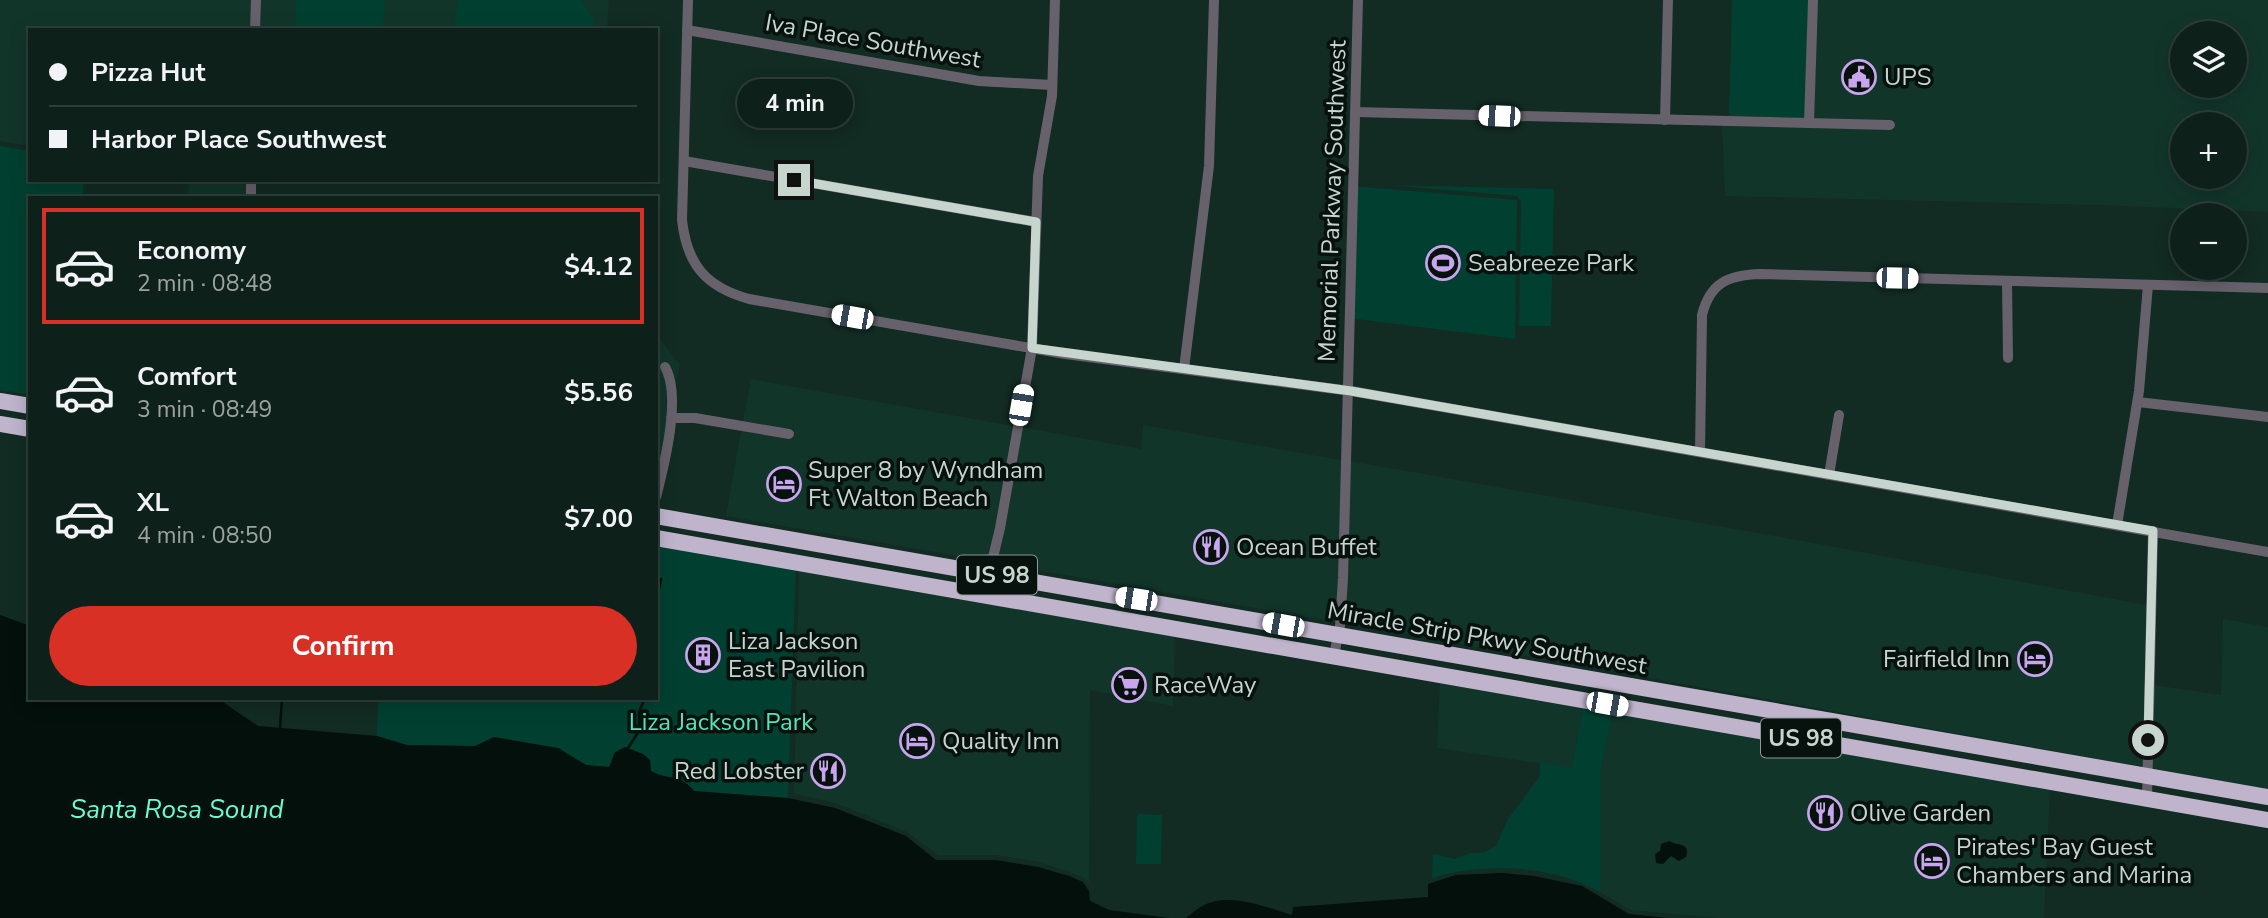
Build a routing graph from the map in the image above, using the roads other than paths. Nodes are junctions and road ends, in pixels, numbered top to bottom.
1 (256, 0) edge
2 (688, 0) edge
3 (1055, 0) edge
4 (1214, 0) edge
5 (1358, 0) edge
6 (1668, 0) edge
7 (1812, 0) edge
8 (255, 28) edge
9 (687, 30) junction
10 (1052, 85) junction
11 (1355, 112) junction
12 (1665, 120) junction
13 (1809, 123) junction
14 (1891, 125) dead end
15 (684, 161) junction
16 (1036, 222) junction
17 (2007, 281) junction
18 (2148, 285) junction
19 (2268, 288) edge
20 (1032, 348) junction
21 (2008, 358) dead end
22 (665, 367) dead end
23 (1184, 369) junction
24 (1348, 391) junction
25 (4, 401) edge
26 (2138, 402) junction
27 (28, 406) edge
28 (1839, 415) dead end
29 (2268, 417) edge
30 (671, 418) junction
31 (2, 424) edge
32 (28, 429) edge
33 (789, 434) dead end
34 (1700, 452) junction
35 (1829, 475) junction
36 (658, 489) edge
37 (658, 516) edge
38 (2117, 525) junction
39 (2153, 531) junction
40 (658, 538) edge
41 (2268, 552) edge
42 (989, 574) junction
43 (984, 596) junction
44 (1338, 635) junction
45 (1334, 655) junction
46 (2148, 776) junction
47 (2268, 797) edge
48 (2147, 799) junction
49 (2268, 820) edge

1 - 8 street
2 - 9 street
3 - 10 street
4 - 23 street
5 - 11 street, Memorial Parkway Southwest
6 - 12 street
7 - 13 street
9 - 10 street, Iva Place Southwest
9 - 15 street
10 - 16 street
11 - 12 street
11 - 24 street, Memorial Parkway Southwest
12 - 13 street
13 - 14 street
15 - 16 street
15 - 20 street
16 - 20 street
17 - 18 street
17 - 21 street
17 - 34 street
18 - 19 street
18 - 26 street
20 - 23 street
20 - 42 street
22 - 30 street
23 - 24 street
24 - 34 street
24 - 44 street, Memorial Parkway Southwest
25 - 27 highway
25 - 31 highway
26 - 29 street
26 - 38 street
28 - 35 street
30 - 33 street
30 - 36 street
31 - 32 highway
34 - 35 street
35 - 38 street
37 - 42 highway, Miracle Strip Pkwy Southwest / US 98
38 - 39 street
39 - 41 street
39 - 46 street
40 - 43 highway, Miracle Strip Pkwy Southwest / US 98
42 - 43 street
42 - 44 highway, Miracle Strip Pkwy Southwest / US 98
43 - 45 highway, Miracle Strip Pkwy Southwest / US 98
44 - 45 street, Memorial Parkway Southwest
44 - 46 highway, Miracle Strip Pkwy Southwest / US 98
45 - 48 highway, Miracle Strip Pkwy Southwest / US 98
46 - 47 highway, Miracle Strip Pkwy Southwest / US 98
46 - 48 street
48 - 49 highway, Miracle Strip Pkwy Southwest / US 98

